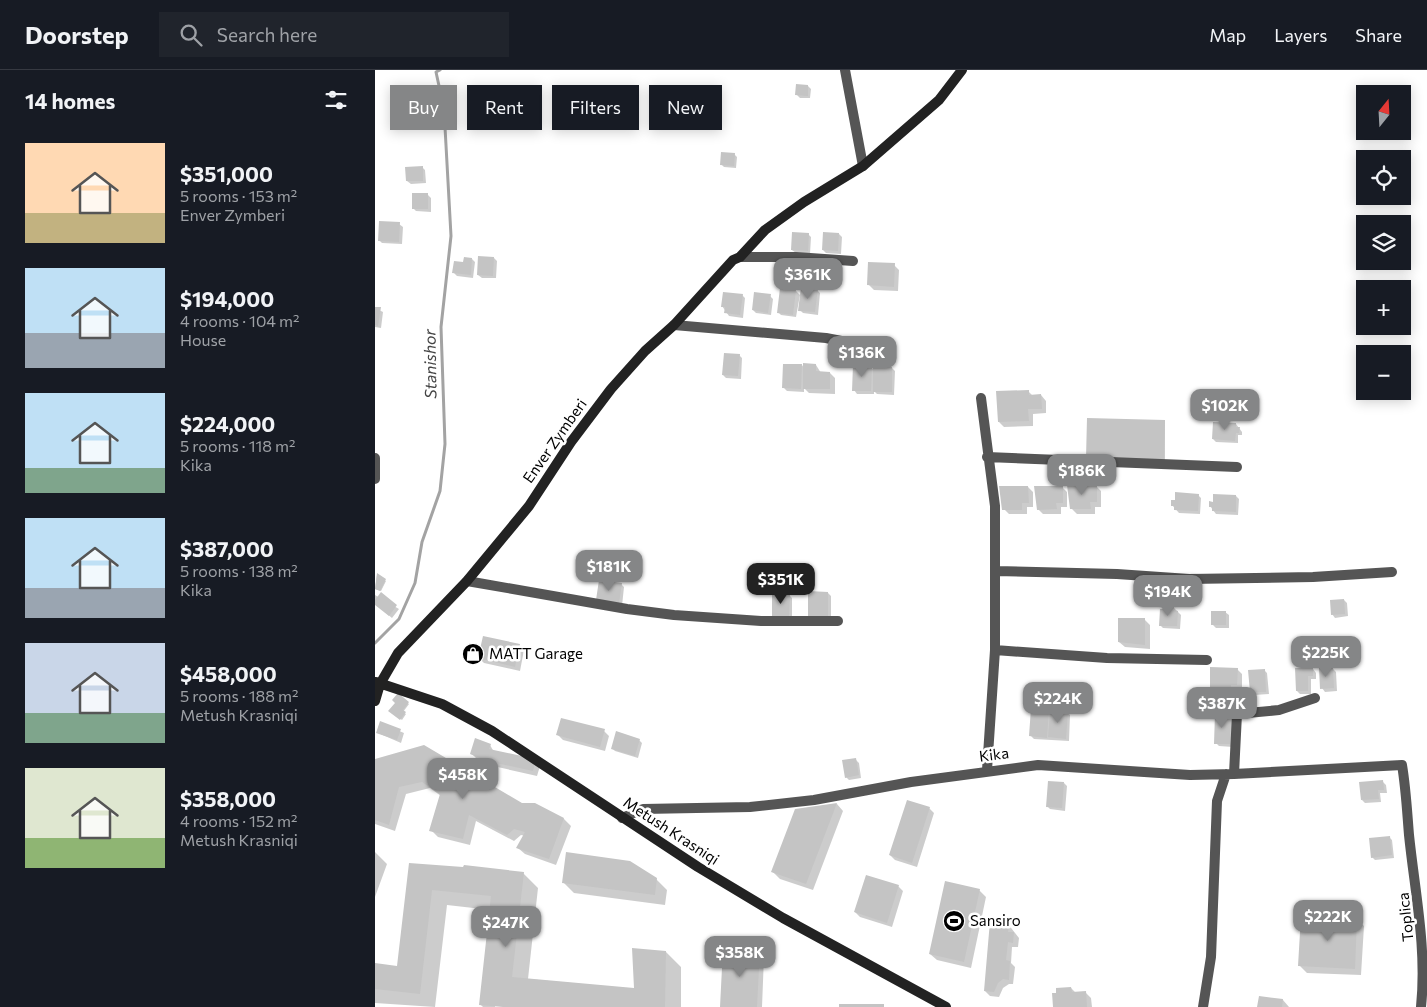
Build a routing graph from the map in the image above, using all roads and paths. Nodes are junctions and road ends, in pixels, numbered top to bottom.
1 (845, 70) edge
2 (962, 70) edge
3 (863, 166) junction
4 (740, 257) junction
5 (853, 261) dead end
6 (674, 325) junction
7 (872, 348) dead end
8 (981, 398) dead end
9 (375, 458) edge
10 (987, 458) junction
11 (1237, 467) dead end
12 (375, 479) edge
13 (996, 571) junction
14 (1393, 572) dead end
15 (467, 581) junction
16 (838, 621) dead end
17 (995, 650) junction
18 (1207, 660) dead end
19 (377, 682) edge
20 (1315, 698) dead end
21 (375, 701) edge
22 (1402, 765) joint
23 (987, 770) junction
24 (1230, 774) junction
25 (622, 818) junction
26 (946, 1007) edge
27 (1203, 1007) edge
28 (1421, 1007) edge

1 - 3 street
2 - 3 street, Enver Zymberi
3 - 4 street, Enver Zymberi
4 - 5 street
4 - 6 street, Enver Zymberi
6 - 7 street
6 - 15 street, Enver Zymberi
8 - 10 street
9 - 12 street
10 - 11 street
10 - 13 street
13 - 14 street
13 - 17 street
15 - 16 street
15 - 19 street, Enver Zymberi
17 - 18 street
17 - 23 street
19 - 21 street, Enver Zymberi
19 - 25 street, Metush Krasniqi
20 - 24 street
22 - 24 street, Kika
22 - 28 street, Toplica
23 - 24 street, Kika
23 - 25 street, Kika
24 - 27 street
25 - 26 street, Metush Krasniqi

